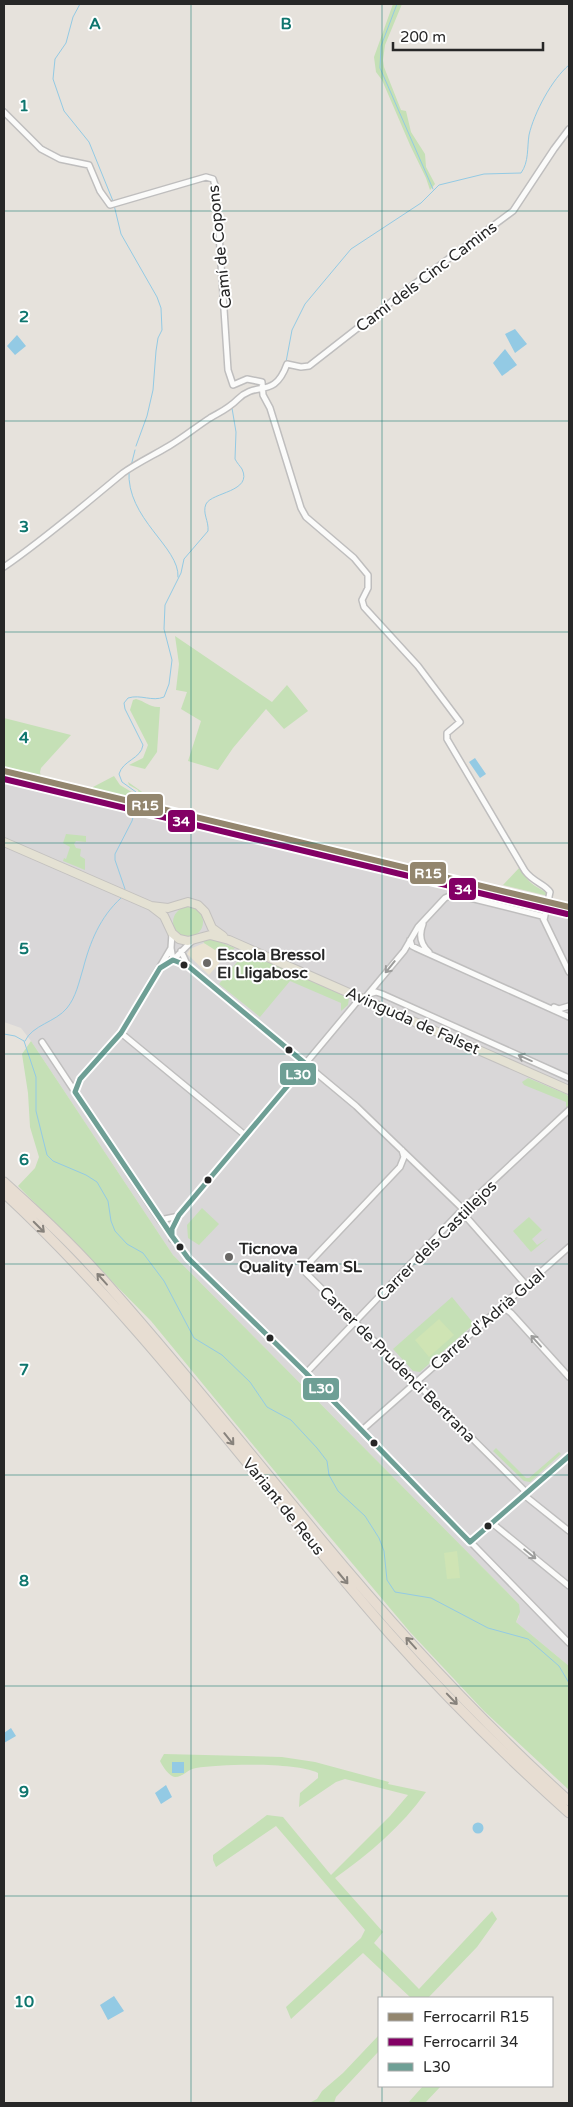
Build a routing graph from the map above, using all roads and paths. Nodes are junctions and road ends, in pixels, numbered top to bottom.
1 (4, 112) edge
2 (569, 129) edge
3 (262, 389) junction
4 (4, 567) edge
5 (4, 842) edge
6 (151, 906) junction
7 (177, 906) junction
8 (207, 920) junction
9 (544, 920) junction
10 (425, 921) junction
11 (169, 924) junction
12 (172, 933) junction
13 (195, 939) junction
14 (411, 939) junction
15 (229, 940) junction
16 (421, 941) junction
17 (171, 948) junction
18 (180, 951) junction
19 (435, 956) junction
20 (173, 960) junction
21 (188, 966) junction
22 (160, 968) junction
23 (569, 971) edge
24 (365, 997) junction
25 (544, 1005) junction
26 (569, 1006) edge
27 (569, 1016) edge
28 (121, 1033) junction
29 (42, 1042) dead end
30 (306, 1064) junction
31 (569, 1078) edge
32 (569, 1090) edge
33 (75, 1092) junction
34 (569, 1110) edge
35 (246, 1136) junction
36 (402, 1150) junction
37 (417, 1165) junction
38 (400, 1167) junction
39 (4, 1182) edge
40 (4, 1193) edge
41 (462, 1210) junction
42 (179, 1215) junction
43 (160, 1220) junction
44 (172, 1239) junction
45 (569, 1247) edge
46 (526, 1285) junction
47 (510, 1299) junction
48 (497, 1311) junction
49 (511, 1313) junction
50 (356, 1321) junction
51 (306, 1373) junction
52 (569, 1377) edge
53 (416, 1382) junction
54 (360, 1431) junction
55 (569, 1456) edge
56 (526, 1494) junction
57 (492, 1523) junction
58 (569, 1532) edge
59 (470, 1542) junction
60 (569, 1586) edge
61 (569, 1643) edge
62 (569, 1801) edge
63 (569, 1813) edge

1 - 3 street, Camí de Copons
2 - 3 street, Camí dels Cinc Camins
3 - 4 street
3 - 9 street
5 - 6 main road
6 - 7 main road
6 - 11 main road
7 - 8 main road
7 - 11 main road
8 - 13 main road
8 - 15 main road
9 - 10 street
9 - 23 street
10 - 14 street
10 - 16 street
11 - 12 main road
12 - 13 main road
12 - 17 street
13 - 15 main road
13 - 18 street
14 - 16 street
14 - 19 street
14 -> 24 street
15 - 24 main road, Avinguda de Falset
16 - 19 street
17 - 20 street
17 - 22 street
18 - 20 street
18 - 21 street
19 - 25 street
20 - 21 street
20 - 22 street
21 - 30 street
22 - 28 street
24 - 30 street
31 -> 24 street, Avinguda de Falset
24 - 32 main road, Avinguda de Falset
25 - 26 street
25 - 27 street
28 - 33 street
28 - 35 street
29 - 33 street
30 - 35 street
30 - 36 street
33 - 43 street
34 - 41 street, Carrer dels Castillejos
35 - 42 street
36 - 37 street
36 - 38 street
37 - 38 street
37 - 41 street
38 - 50 street, Carrer de Prudenci Bertrana
62 -> 39 highway, Variant de Reus
40 -> 63 highway, Variant de Reus
41 - 46 street
41 - 50 street, Carrer dels Castillejos
42 - 43 street
42 - 44 street
43 - 44 street
44 - 51 street
45 - 46 street, Carrer d'Adrià Gual
46 - 47 street, Carrer d'Adrià Gual
47 - 48 street, Carrer d'Adrià Gual
47 - 49 street
48 - 49 street
48 - 53 street, Carrer d'Adrià Gual
52 -> 49 street
50 - 51 street, Carrer dels Castillejos
50 - 53 street, Carrer de Prudenci Bertrana
51 - 54 street
53 - 54 street, Carrer d'Adrià Gual
53 - 56 street, Carrer de Prudenci Bertrana
54 - 59 street
55 - 56 street
56 - 57 street
56 - 58 street, Carrer de Prudenci Bertrana
57 - 59 street
57 -> 60 street
59 - 61 street

